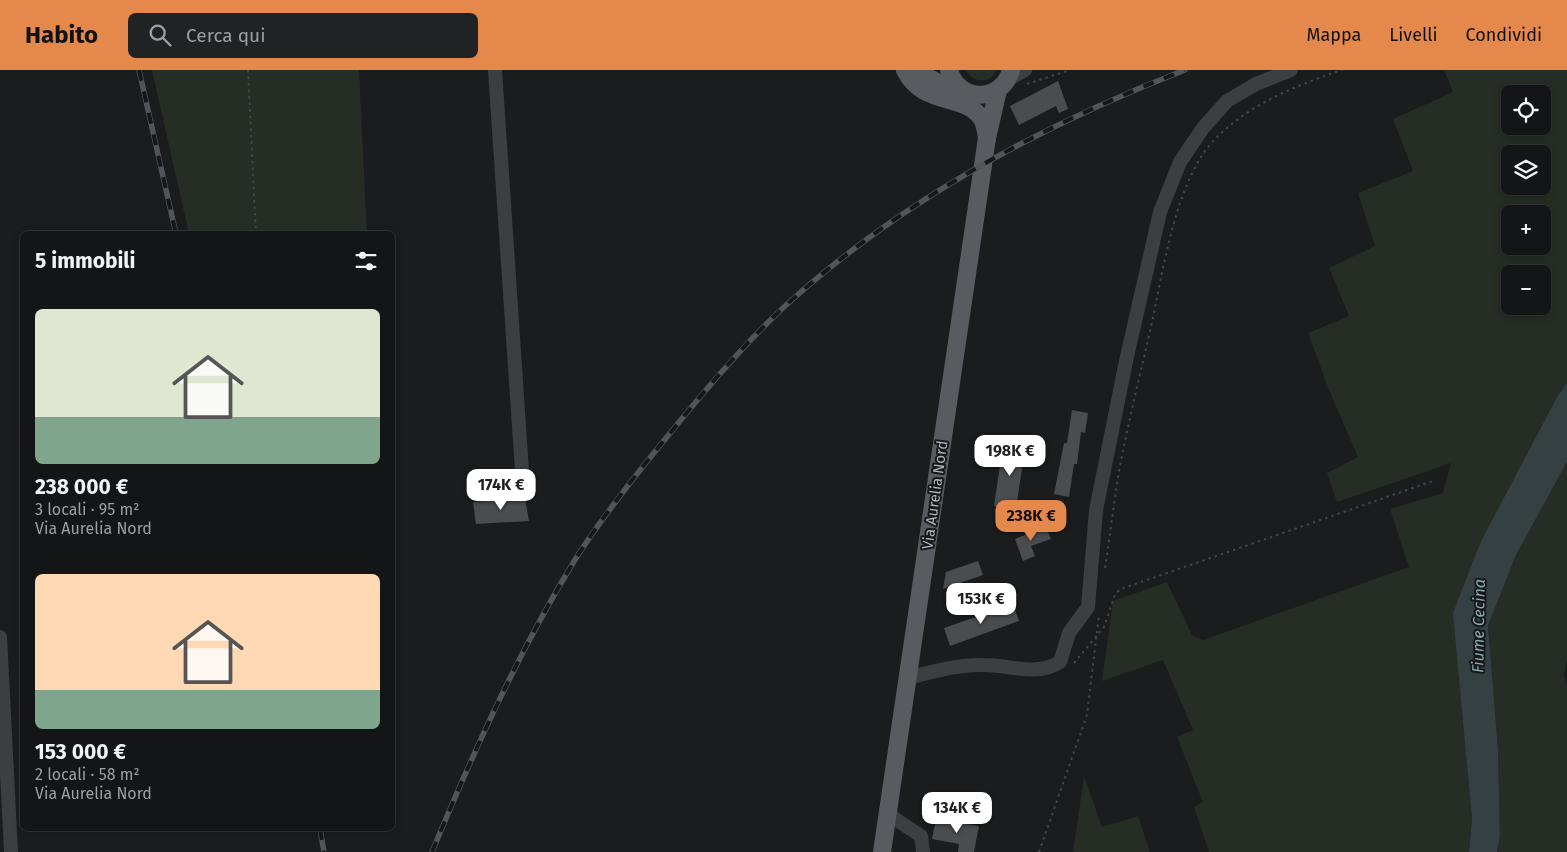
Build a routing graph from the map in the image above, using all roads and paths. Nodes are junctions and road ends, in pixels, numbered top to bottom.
1 (248, 70) edge
2 (495, 70) edge
3 (905, 70) edge
4 (916, 70) edge
5 (1025, 70) edge
6 (1070, 70) edge
7 (1291, 70) edge
8 (1342, 70) edge
9 (953, 78) edge
10 (1009, 82) edge
11 (987, 138) junction
12 (256, 231) edge
13 (1433, 481) dead end
14 (523, 486) dead end
15 (1104, 575) dead end
16 (1100, 609) dead end
17 (1097, 634) junction
18 (0, 637) edge
19 (1060, 662) junction
20 (908, 678) junction
21 (888, 814) junction
22 (11, 852) edge
23 (882, 852) edge
24 (923, 852) edge
25 (1039, 852) edge

1 - 12 path
2 - 14 street
3 - 11 main road
4 - 9 main road
5 - 10 street
6 - 10 path
7 - 19 street
8 - 15 path
9 - 10 main road
10 - 11 main road, Via Aurelia Nord
11 - 20 main road, Via Aurelia Nord
13 - 17 path
16 - 17 path
17 - 19 path
17 - 25 path
18 - 22 street
19 - 20 street
20 - 21 main road, Via Aurelia Nord
21 - 23 main road, Via Aurelia Nord
21 - 24 street

